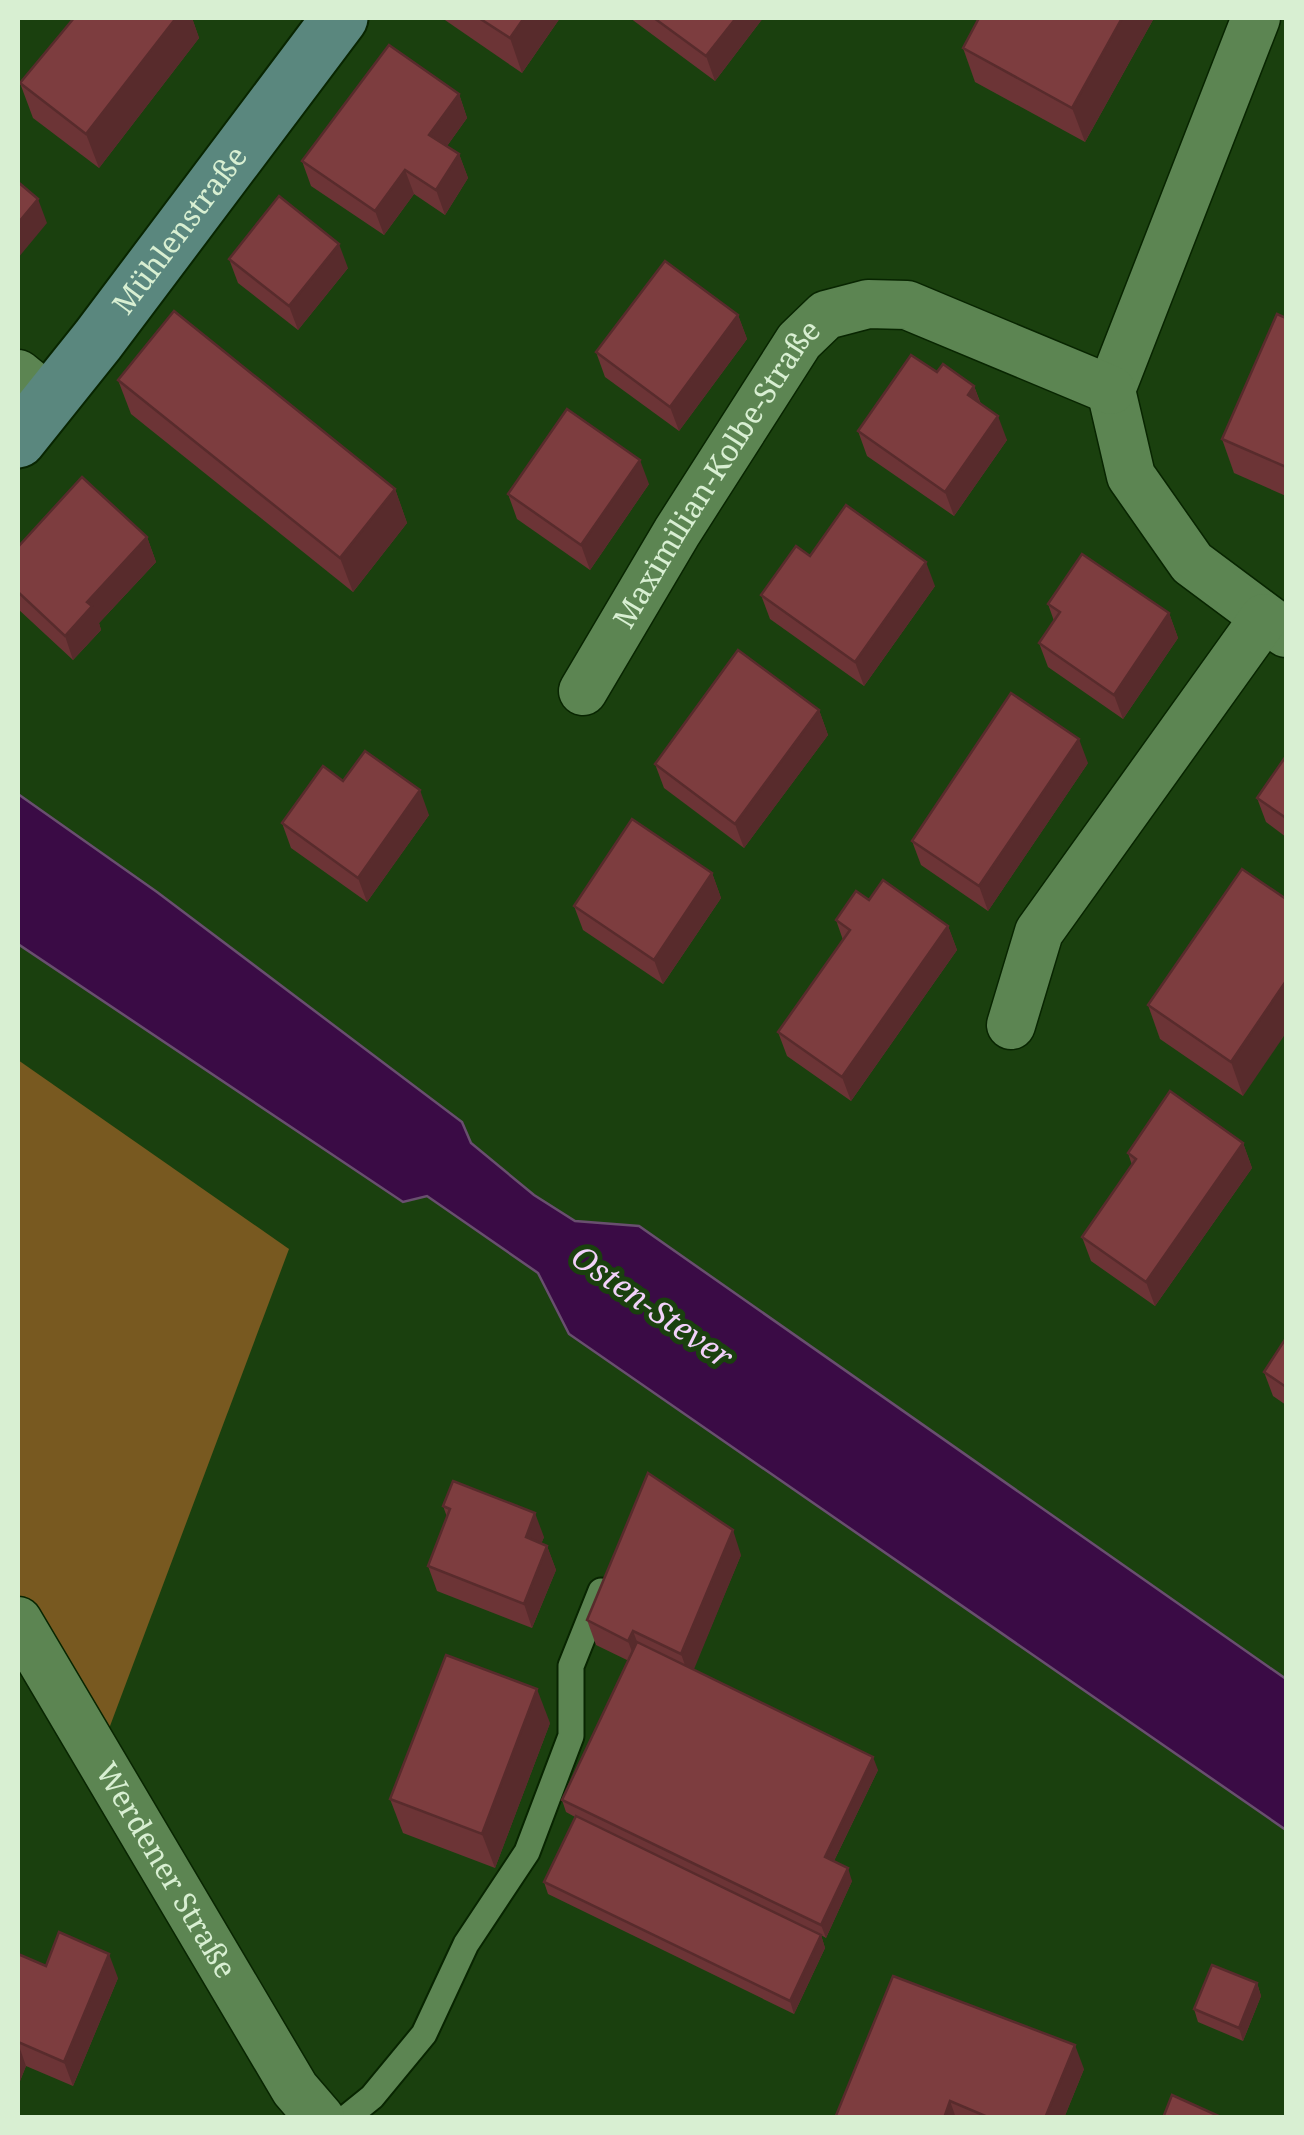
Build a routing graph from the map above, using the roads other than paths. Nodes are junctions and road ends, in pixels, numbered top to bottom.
1 (340, 18) edge
2 (1256, 18) edge
3 (1111, 390) junction
4 (28, 405) edge
5 (1275, 626) edge
6 (583, 691) dead end
7 (1011, 1025) dead end
8 (607, 1576) edge
9 (18, 1621) edge
10 (320, 2118) edge
11 (346, 2118) edge

1 - 4 street, Mühlenstraße
2 - 3 street
3 - 5 street
3 - 6 street, Maximilian-Kolbe-Straße
5 - 7 street
8 - 11 lane
9 - 10 street, Werdener Straße

